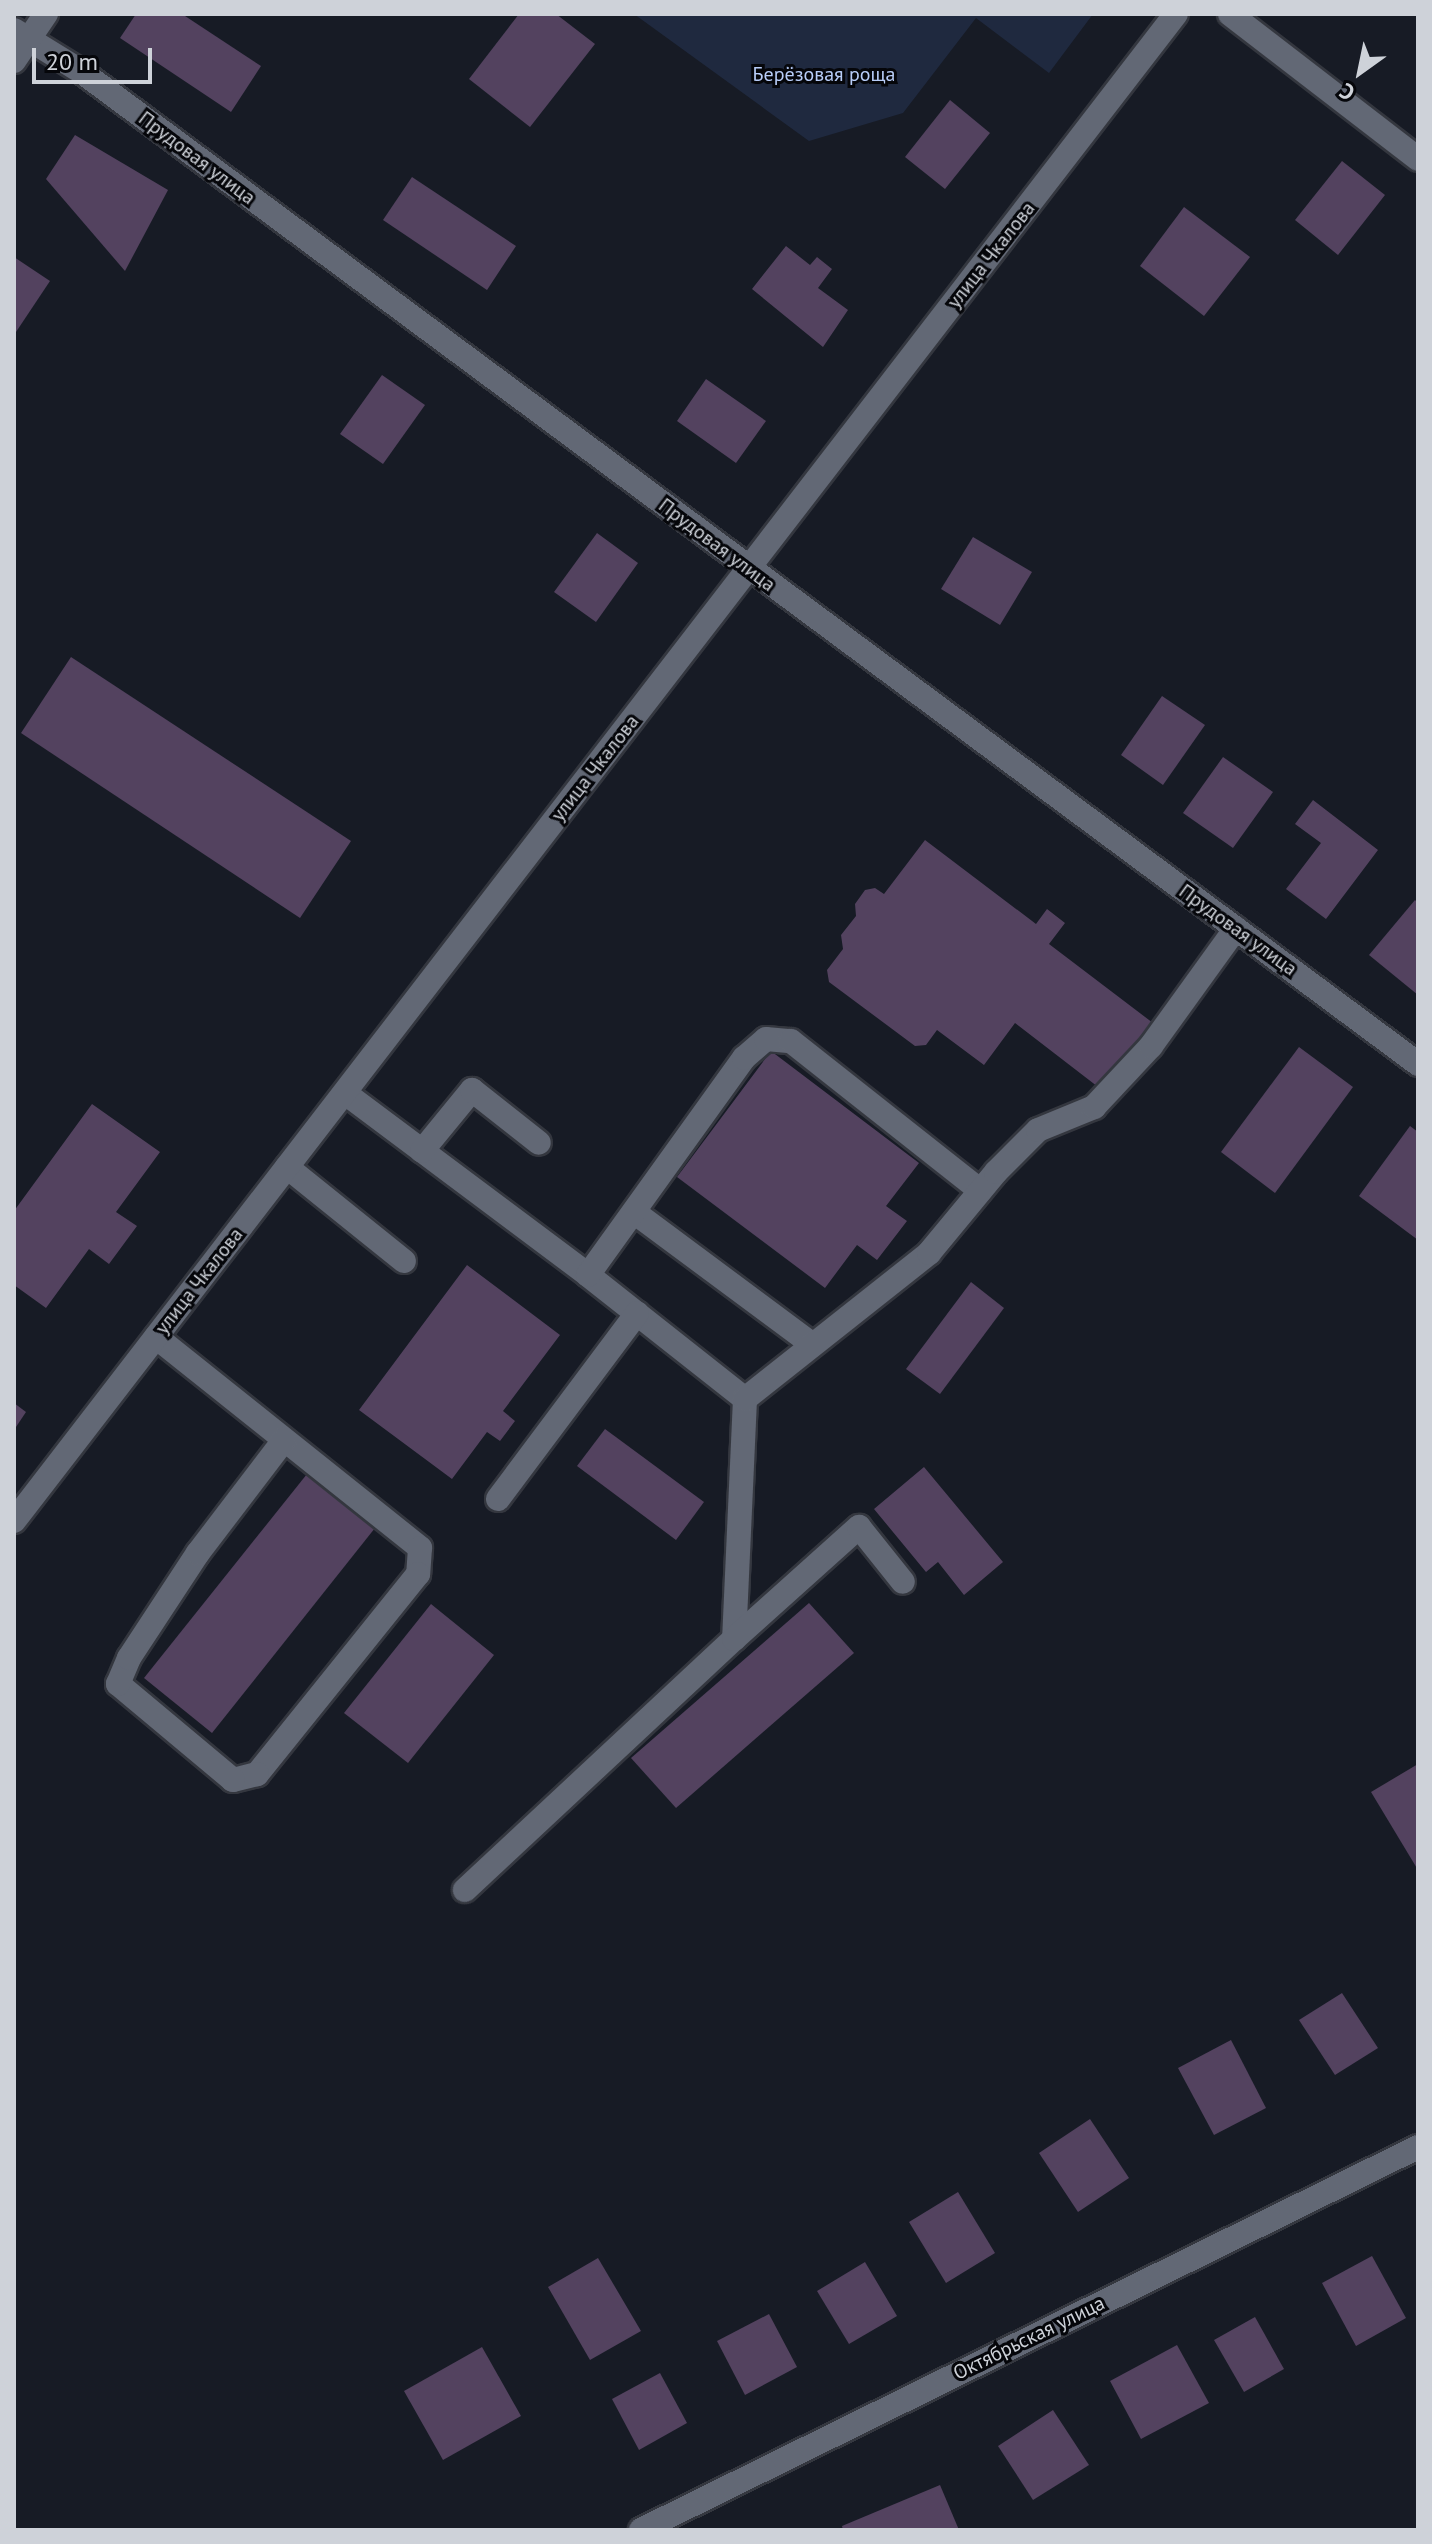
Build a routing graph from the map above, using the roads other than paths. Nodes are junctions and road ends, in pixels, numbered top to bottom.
1 (46, 14) edge
2 (1176, 14) edge
3 (1230, 14) edge
4 (22, 34) edge
5 (14, 61) edge
6 (1418, 159) edge
7 (748, 569) junction
8 (1236, 928) junction
9 (1418, 1064) edge
10 (345, 1093) junction
11 (539, 1143) dead end
12 (422, 1151) junction
13 (287, 1167) junction
14 (980, 1190) junction
15 (634, 1212) junction
16 (404, 1261) dead end
17 (588, 1275) junction
18 (637, 1313) junction
19 (156, 1337) junction
20 (812, 1344) junction
21 (745, 1399) junction
22 (284, 1440) junction
23 (498, 1499) dead end
24 (14, 1521) edge
25 (903, 1582) dead end
26 (734, 1639) junction
27 (465, 1890) dead end
28 (1418, 2147) edge
29 (641, 2530) edge

1 - 4 street
2 - 7 street, улица Чкалова
3 - 6 street
4 - 5 street
4 - 7 street, Прудовая улица
7 - 8 street, Прудовая улица
7 - 10 street, улица Чкалова
8 - 9 street, Прудовая улица
8 - 14 street
10 - 12 street
10 - 13 street, улица Чкалова
11 - 12 street
12 - 17 street
13 - 16 street
13 - 19 street, улица Чкалова
14 - 15 street
14 - 20 street
15 - 17 street
15 - 20 street
17 - 18 street
18 - 21 street
18 - 23 street
19 - 22 street
19 - 24 street, улица Чкалова
20 - 21 street
21 - 26 street
22 - 22 street
25 - 26 street
26 - 27 street
28 - 29 street, Октябрьская улица

